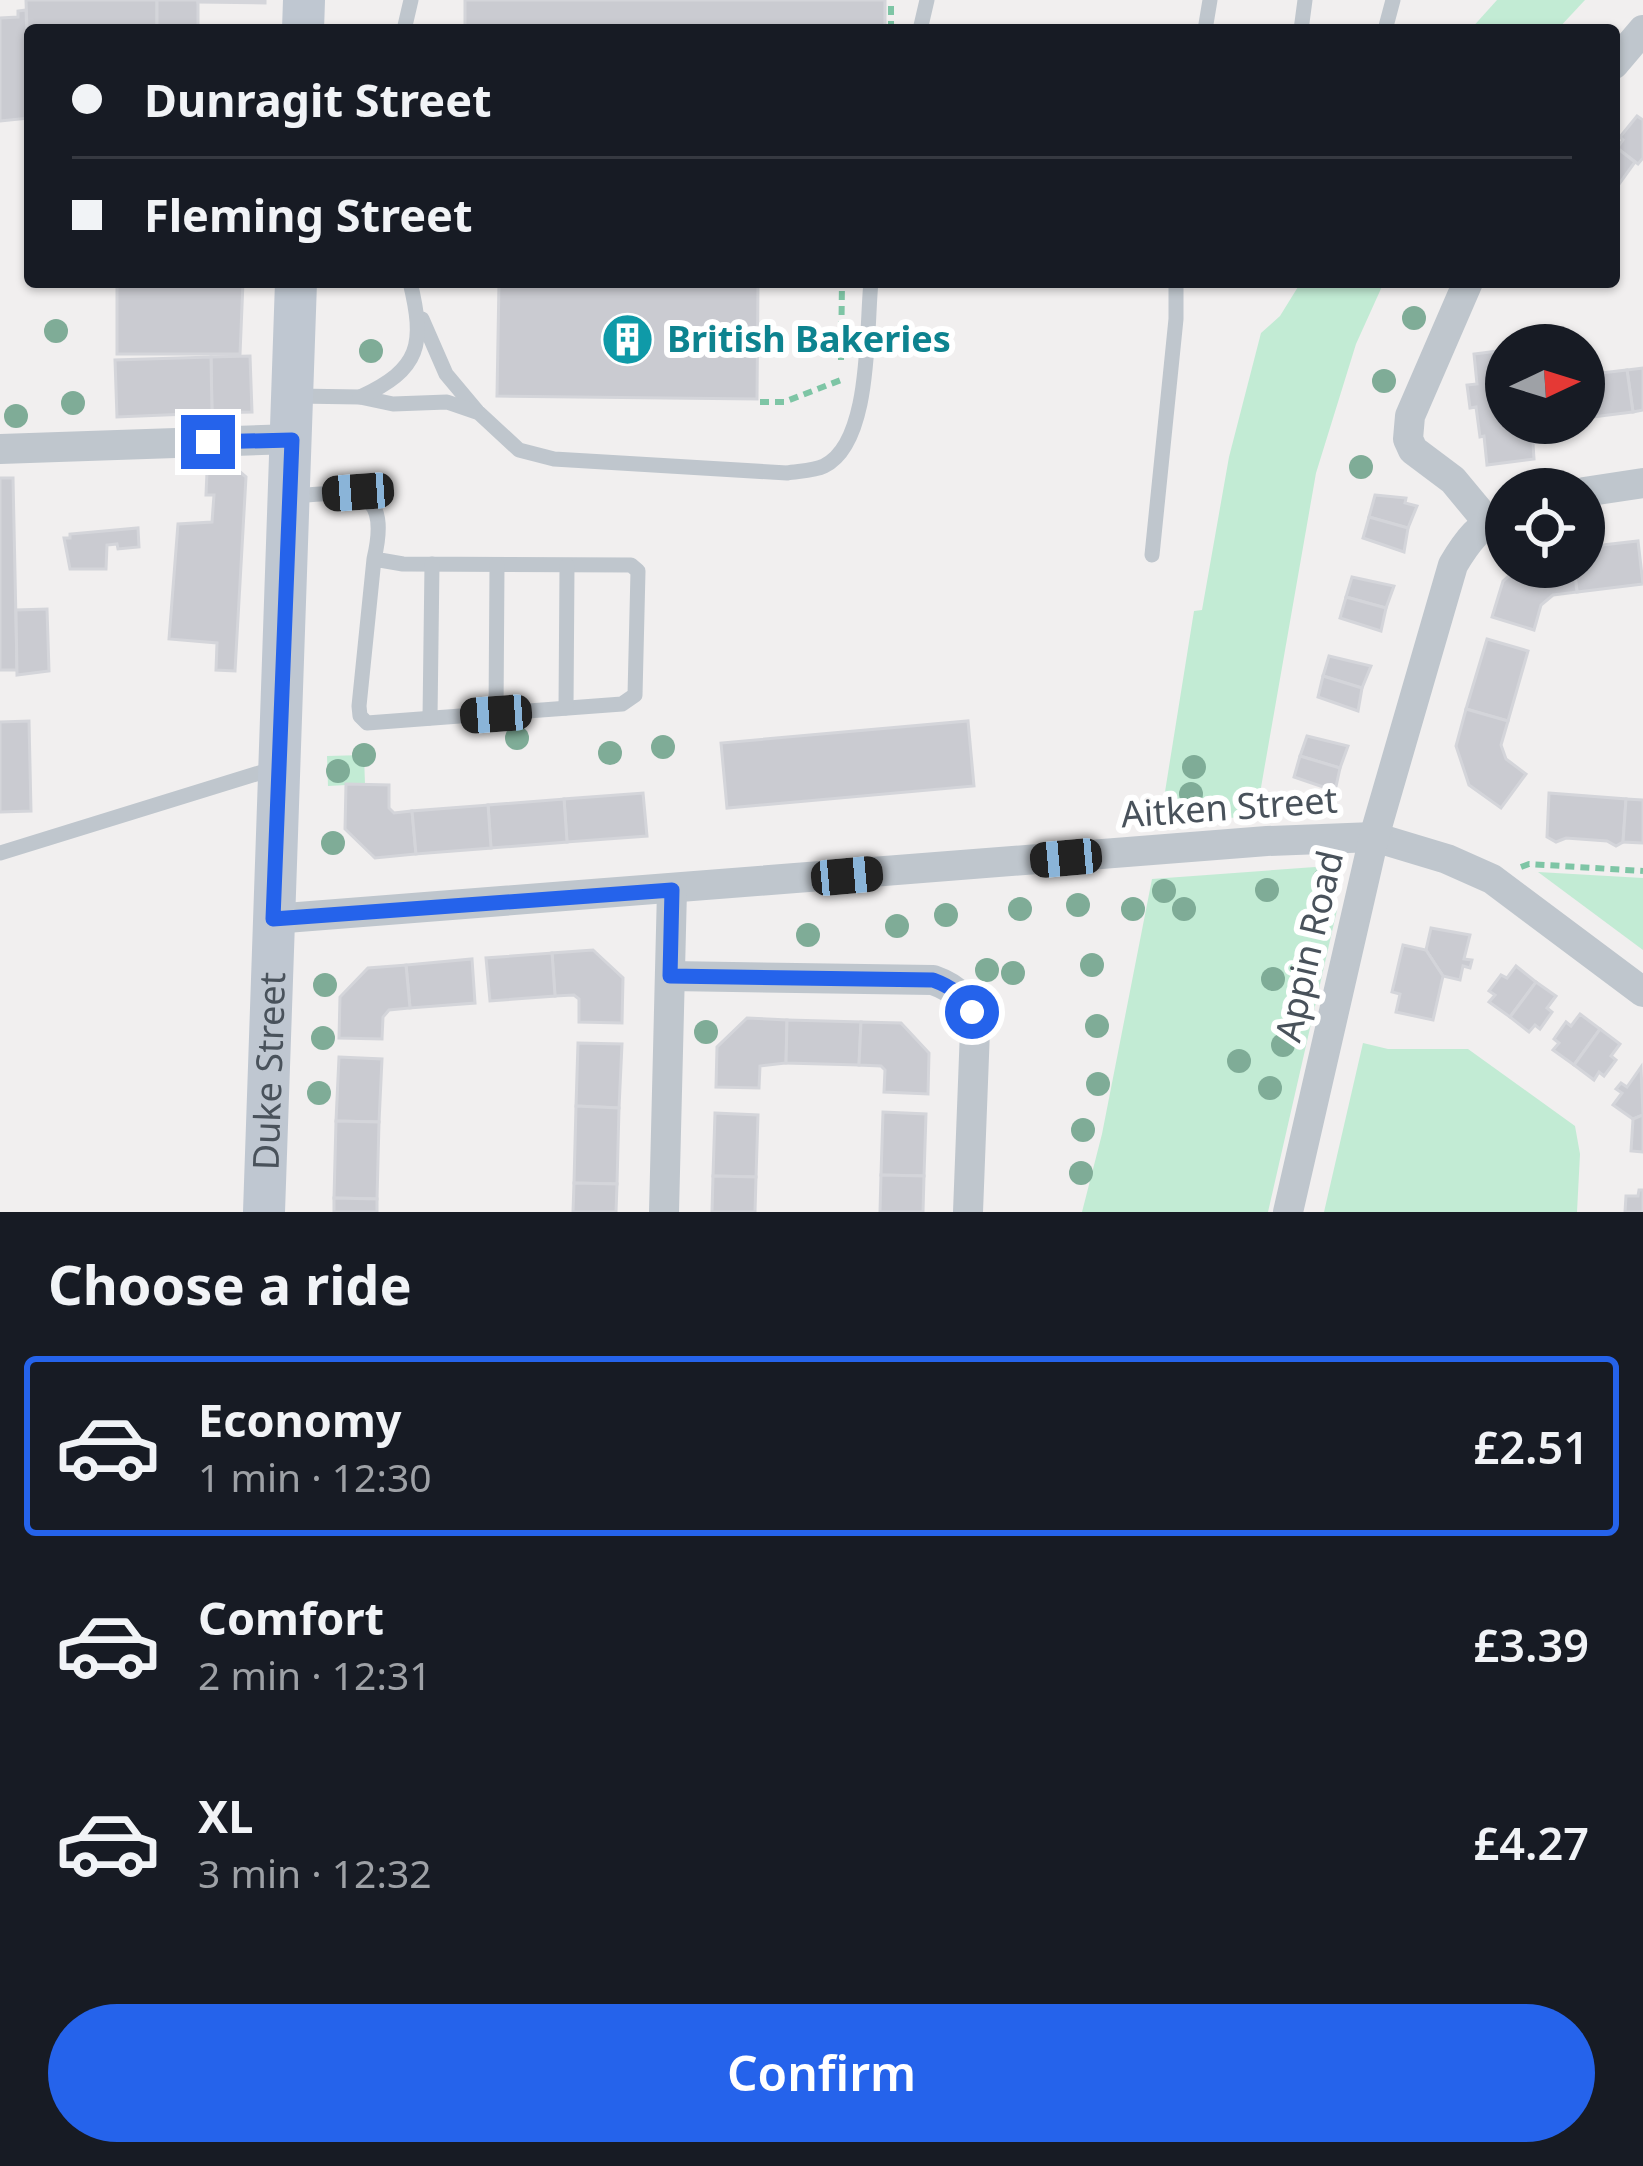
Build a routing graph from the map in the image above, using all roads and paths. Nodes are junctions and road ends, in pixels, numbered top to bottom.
1 (1643, 30) edge
2 (1620, 57) edge
3 (296, 288) edge
4 (412, 288) edge
5 (842, 288) edge
6 (870, 288) edge
7 (1176, 288) edge
8 (1466, 288) edge
9 (416, 305) junction
10 (293, 396) junction
11 (360, 397) junction
12 (760, 402) dead end
13 (479, 413) junction
14 (292, 440) junction
15 (0, 449) edge
16 (1643, 483) edge
17 (1605, 489) edge
18 (289, 496) junction
19 (1485, 507) edge
20 (1485, 529) edge
21 (1152, 556) dead end
22 (374, 560) junction
23 (432, 564) junction
24 (497, 565) junction
25 (567, 566) junction
26 (566, 708) junction
27 (496, 714) junction
28 (430, 718) junction
29 (277, 767) junction
30 (1375, 837) junction
31 (0, 853) edge
32 (1643, 871) edge
33 (1492, 879) junction
34 (672, 890) junction
35 (273, 919) junction
36 (670, 976) junction
37 (1643, 992) edge
38 (263, 1212) edge
39 (664, 1212) edge
40 (968, 1212) edge
41 (1288, 1212) edge

1 - 2 street
3 - 10 street, Duke Street
4 - 9 lane
5 - 12 path
6 - 13 lane
7 - 21 lane
8 - 19 street
9 - 11 lane
9 - 13 lane
10 - 11 lane
10 - 14 street, Duke Street
11 - 13 lane
14 - 15 street
14 - 18 street, Duke Street
16 - 17 street
18 - 22 lane
18 - 29 street, Duke Street
20 - 30 street, Appin Road
22 - 23 lane
22 - 28 lane
23 - 24 lane
23 - 28 lane
24 - 25 lane
24 - 27 lane
25 - 26 lane
25 - 26 lane
26 - 27 lane
27 - 28 lane
29 - 31 lane
29 - 35 street, Duke Street
30 - 33 street, Aitken Street
30 - 34 street, Aitken Street
30 - 41 street, Appin Road
32 - 33 path
33 - 37 street, Aitken Street
34 - 35 street, Aitken Street
34 - 36 street
35 - 38 street, Duke Street
36 - 39 street
36 - 40 street

